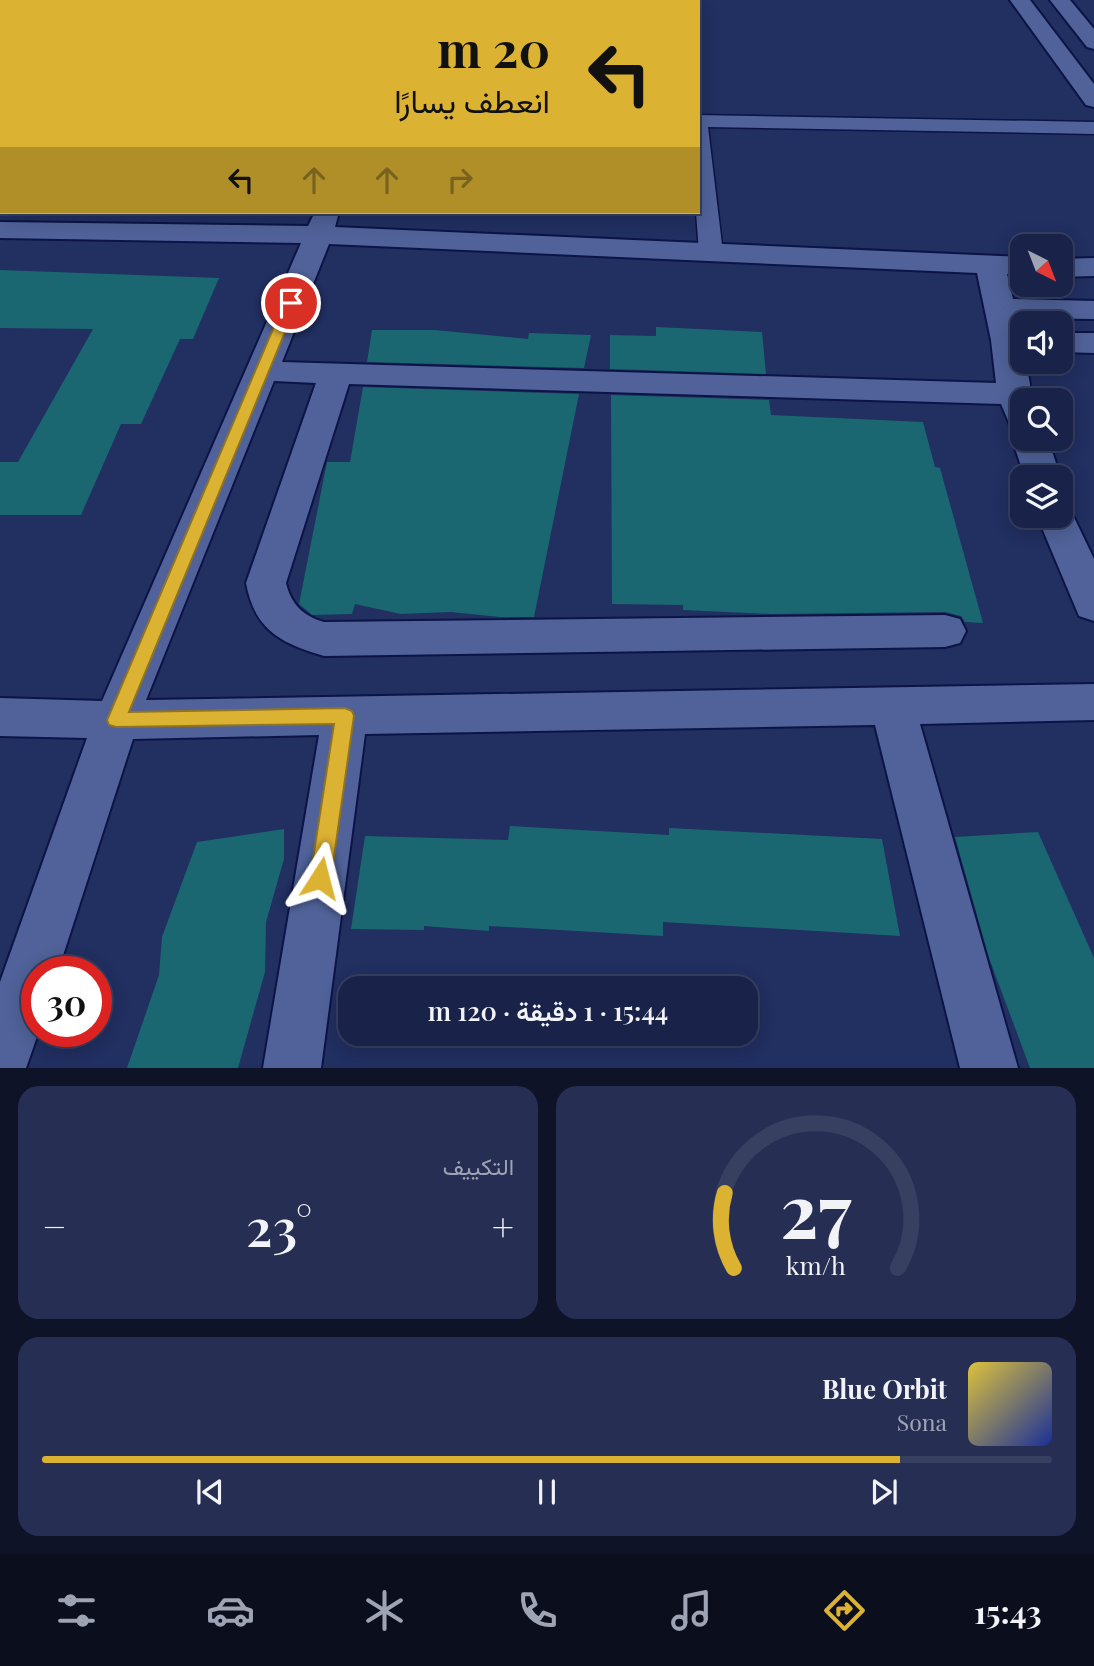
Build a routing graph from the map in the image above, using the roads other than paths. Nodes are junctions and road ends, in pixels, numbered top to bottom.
1 (1020, 0) edge
2 (1060, 0) edge
3 (1094, 43) edge
4 (1094, 100) edge
5 (700, 123) edge
6 (1094, 128) edge
7 (700, 143) edge
8 (23, 224) edge
9 (324, 224) edge
10 (711, 253) junction
11 (990, 265) junction
12 (1010, 266) edge
13 (1094, 267) edge
14 (1073, 268) edge
15 (998, 308) junction
16 (1094, 310) edge
17 (1010, 332) edge
18 (1073, 342) edge
19 (1094, 343) edge
20 (261, 371) junction
21 (336, 373) junction
22 (1010, 405) edge
23 (1061, 528) edge
24 (1094, 605) edge
25 (945, 631) dead end
26 (1094, 702) edge
27 (894, 706) junction
28 (345, 716) junction
29 (0, 717) edge
30 (116, 720) junction
31 (0, 1062) edge
32 (292, 1068) edge
33 (989, 1068) edge

1 - 4 street
2 - 3 street
5 - 6 lane
7 - 10 lane
8 - 9 street
9 - 10 street
9 - 20 street
10 - 11 street
11 - 12 street
11 - 15 street
13 - 14 street
15 - 16 street
15 - 17 street
18 - 19 street
20 - 21 street
20 - 30 street
21 - 22 street
21 - 25 street
23 - 24 street
26 - 27 street
27 - 28 street
27 - 33 street
28 - 30 street
28 - 32 street
29 - 30 street
30 - 31 street

